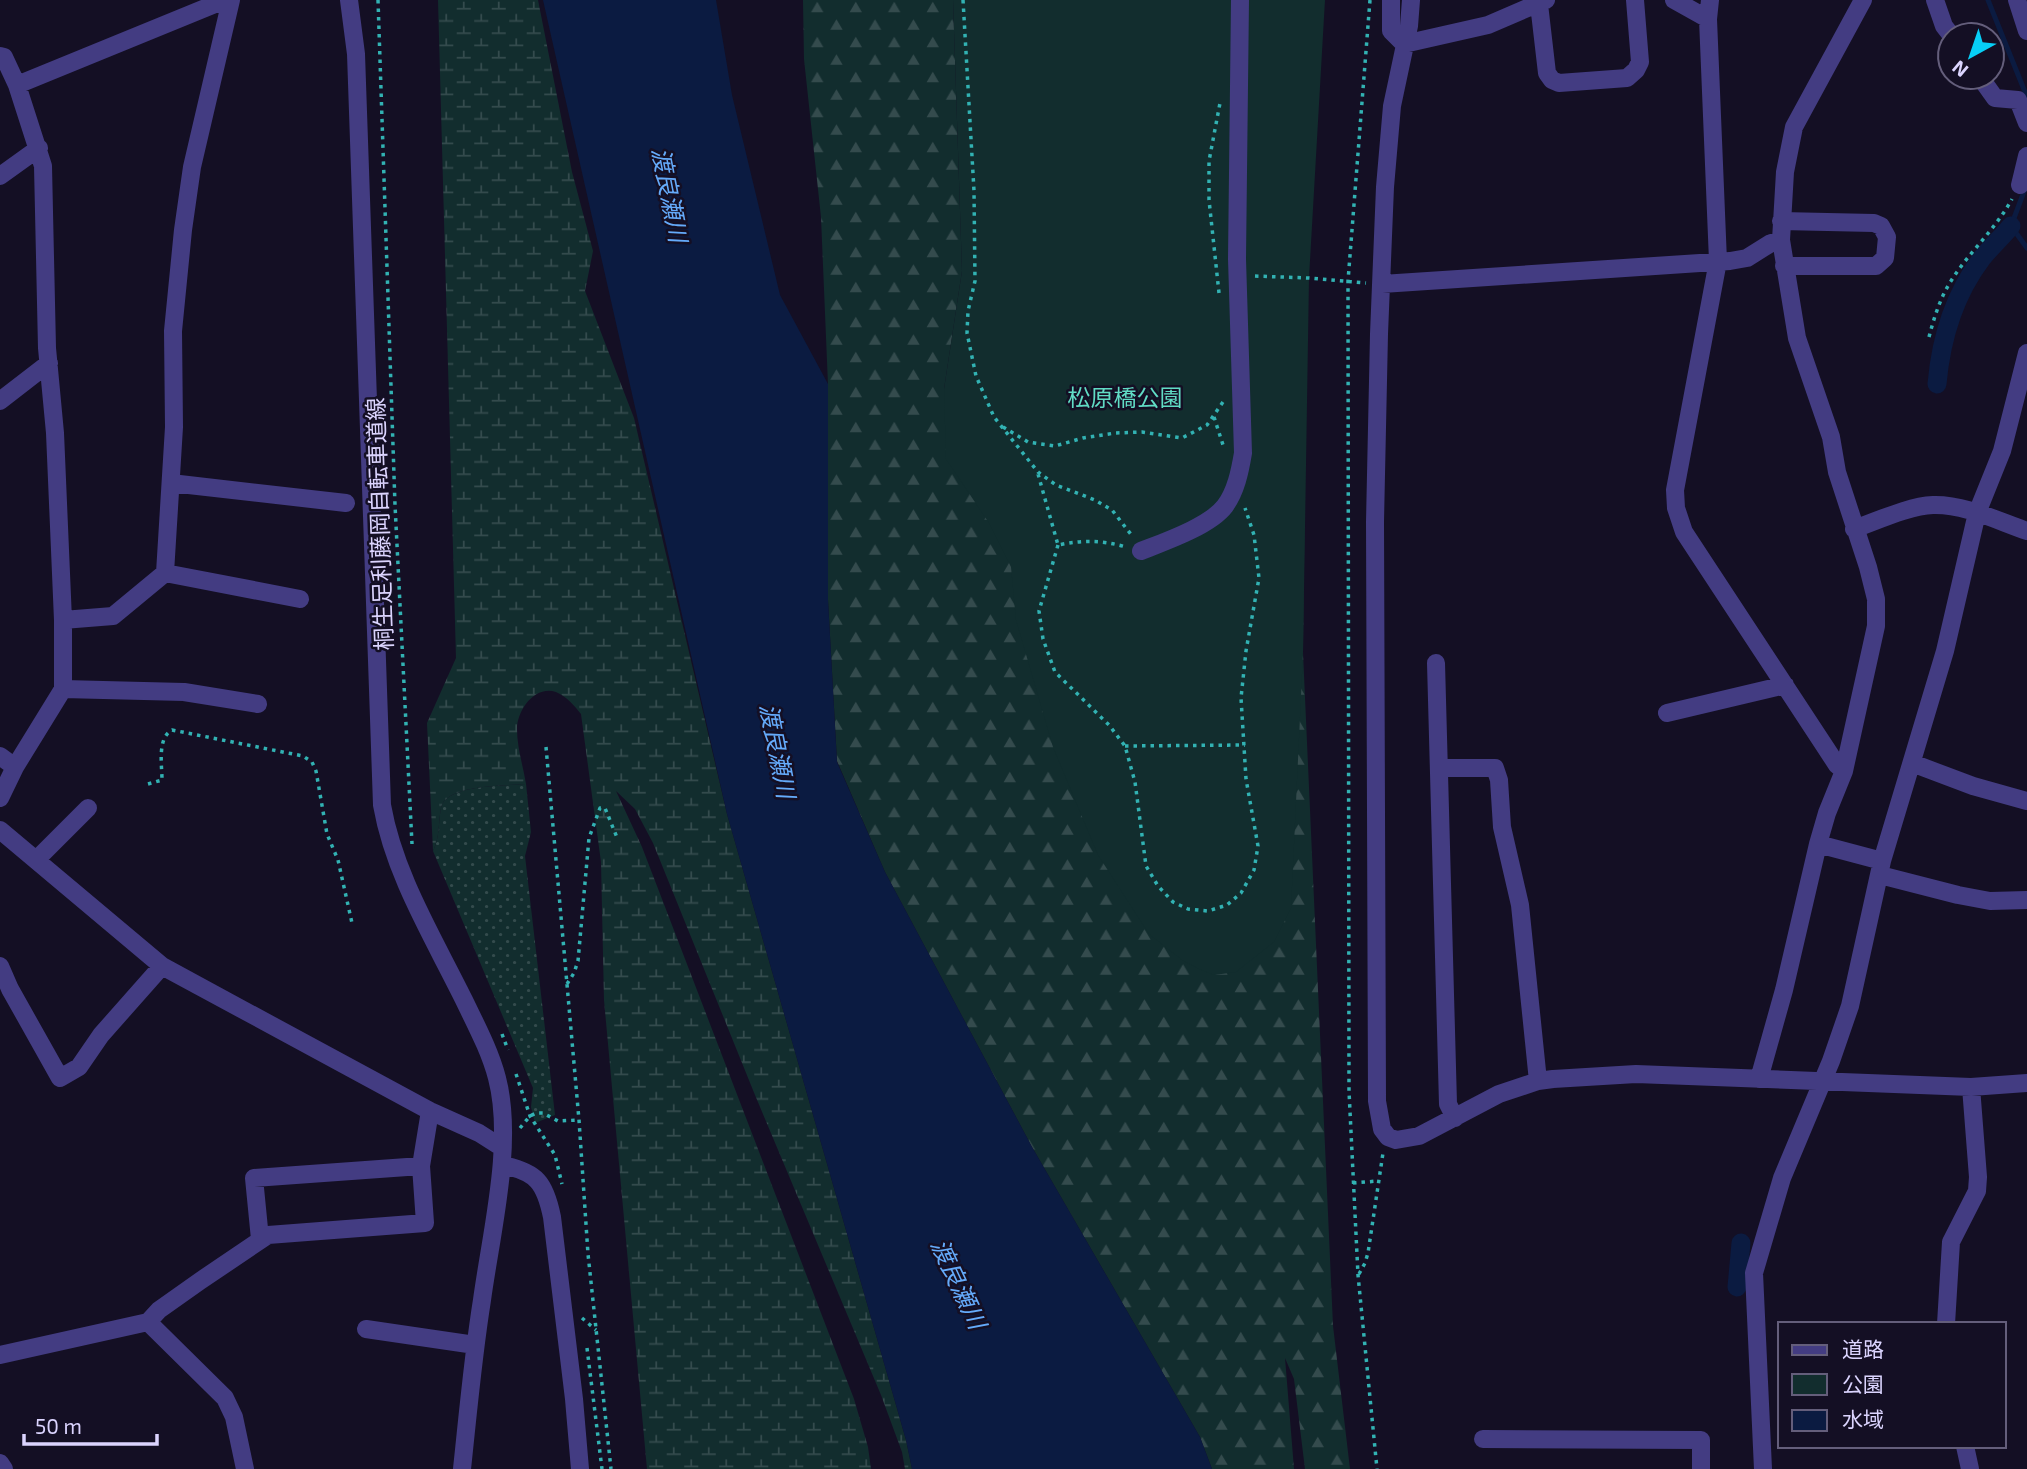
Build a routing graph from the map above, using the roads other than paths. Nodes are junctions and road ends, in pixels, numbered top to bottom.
1 (225, 0) edge
2 (231, 0) edge
3 (349, 0) edge
4 (1240, 0) edge
5 (1391, 0) edge
6 (1411, 0) edge
7 (1635, 0) edge
8 (1674, 0) edge
9 (1710, 0) edge
10 (1863, 0) edge
11 (1936, 0) edge
12 (2017, 0) edge
13 (1542, 2) edge
14 (1708, 19) junction
15 (1942, 21) edge
16 (2027, 31) edge
17 (1404, 44) junction
18 (0, 56) edge
19 (17, 85) junction
20 (1990, 91) edge
21 (2027, 123) edge
22 (38, 148) junction
23 (2027, 156) edge
24 (0, 176) edge
25 (2020, 185) road end
26 (1781, 230) junction
27 (1718, 261) junction
28 (1784, 266) junction
29 (1382, 284) junction
30 (2027, 353) edge
31 (49, 363) junction
32 (0, 401) edge
33 (171, 483) junction
34 (346, 503) dead end
35 (1977, 513) junction
36 (1854, 529) junction
37 (2027, 531) edge
38 (1141, 551) road end
39 (165, 573) junction
40 (300, 599) dead end
41 (63, 620) junction
42 (1436, 663) dead end
43 (1785, 685) junction
44 (63, 689) junction
45 (258, 704) dead end
46 (1667, 713) dead end
47 (0, 756) edge
48 (1912, 763) junction
49 (15, 767) junction
50 (1439, 768) junction
51 (1844, 771) junction
52 (0, 798) edge
53 (2027, 801) edge
54 (88, 808) dead end
55 (0, 830) edge
56 (1818, 844) junction
57 (37, 859) junction
58 (1881, 868) junction
59 (2027, 901) edge
60 (162, 965) junction
61 (0, 966) edge
62 (1759, 1079) junction
63 (1538, 1081) junction
64 (1821, 1083) junction
65 (2027, 1083) edge
66 (1971, 1087) junction
67 (430, 1111) junction
68 (1455, 1118) junction
69 (501, 1147) junction
70 (502, 1165) junction
71 (421, 1166) junction
72 (260, 1239) junction
73 (148, 1322) junction
74 (1946, 1322) edge
75 (366, 1329) dead end
76 (475, 1345) junction
77 (0, 1355) edge
78 (1483, 1439) dead end
79 (1965, 1448) edge
80 (0, 1463) edge
81 (4, 1469) edge
82 (245, 1469) edge
83 (462, 1469) edge
84 (580, 1469) edge
85 (1701, 1469) edge
86 (1763, 1469) edge
87 (1970, 1469) edge

1 - 19 street
2 - 33 street
3 - 69 street
4 - 38 street
5 - 17 street
6 - 17 street
7 - 13 street
8 - 14 street
9 - 14 street
10 - 26 street
11 - 15 street
12 - 16 street
13 - 17 street
14 - 27 street
17 - 29 street
18 - 19 street
19 - 22 street
20 - 21 street
22 - 24 street
22 - 31 street
23 - 25 street
26 - 27 street
26 - 28 street
26 - 28 street
27 - 29 street
27 - 43 street
28 - 36 street
29 - 68 street
30 - 35 street
31 - 32 street
31 - 41 street
33 - 34 street
33 - 39 street
35 - 36 street
35 - 37 street
35 - 48 street
36 - 51 street
39 - 40 street
39 - 41 street
41 - 44 street
42 - 50 street
43 - 46 street
43 - 51 street
44 - 45 street
44 - 49 street
47 - 49 street
48 - 53 street
48 - 58 street
49 - 52 street
50 - 63 street
50 - 68 street
51 - 56 street
54 - 57 street
55 - 57 street
56 - 58 street
56 - 62 street
57 - 60 street
58 - 59 street
58 - 64 street
60 - 61 street
60 - 67 street
62 - 63 street
62 - 64 street
63 - 68 street
64 - 66 street
64 - 86 street
65 - 66 street
66 - 74 street
67 - 69 street
67 - 71 street
69 - 70 street
70 - 76 street
70 - 84 street
71 - 72 street
71 - 72 street
72 - 73 street
73 - 77 street
73 - 82 street
75 - 76 street
76 - 83 street
78 - 85 street
79 - 87 street
80 - 81 street

